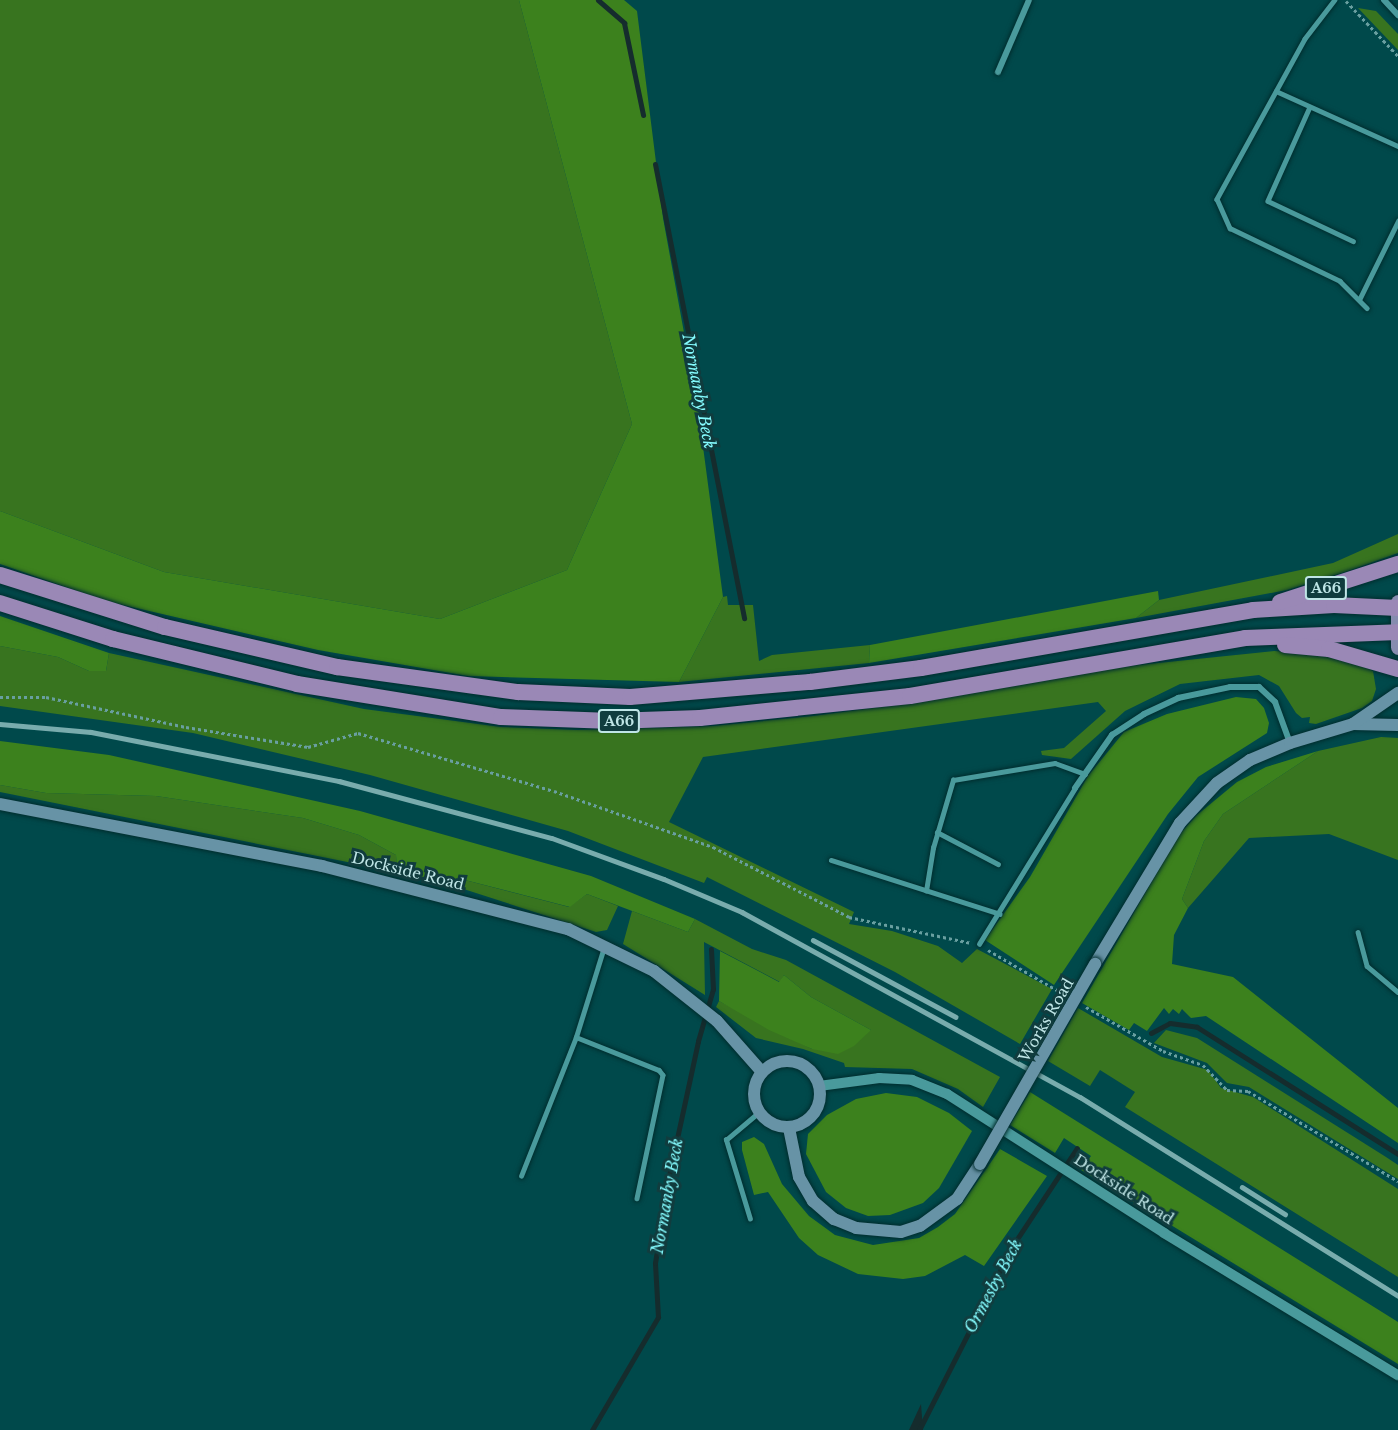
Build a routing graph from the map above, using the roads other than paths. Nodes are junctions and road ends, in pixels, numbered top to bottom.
1 (1029, 0) edge
2 (1335, 0) edge
3 (1384, 0) edge
4 (1398, 15) edge
5 (998, 72) dead end
6 (1276, 91) junction
7 (1310, 107) junction
8 (1398, 146) edge
9 (1398, 221) edge
10 (1353, 241) dead end
11 (1359, 300) junction
12 (1367, 308) dead end
13 (1398, 564) edge
14 (0, 575) edge
15 (0, 603) edge
16 (1398, 606) edge
17 (1253, 610) junction
18 (1397, 637) edge
19 (1245, 638) junction
20 (1398, 669) edge
21 (1398, 693) edge
22 (1353, 724) junction
23 (1398, 725) edge
24 (1290, 743) junction
25 (1085, 774) junction
26 (1075, 788) joint
27 (0, 804) edge
28 (938, 832) junction
29 (831, 860) dead end
30 (998, 864) dead end
31 (926, 891) junction
32 (1000, 914) junction
33 (1358, 932) dead end
34 (605, 944) junction
35 (979, 944) road end
36 (1398, 992) edge
37 (576, 1037) junction
38 (762, 1072) junction
39 (819, 1086) junction
40 (758, 1113) junction
41 (789, 1128) junction
42 (521, 1176) dead end
43 (637, 1198) dead end
44 (750, 1220) dead end
45 (1398, 1375) edge

1 - 5 street
2 - 6 lane
3 - 4 street
6 - 7 lane
6 - 11 lane
7 - 8 lane
7 - 10 lane
9 - 11 lane
11 - 12 lane
13 - 17 highway, A66
14 - 17 highway, A66
15 - 19 highway, A66
16 - 17 highway, A66
16 - 18 main road
18 - 19 highway, A66
19 - 20 highway, A66
21 - 22 main road, Works Road
22 - 23 main road, Works Road
22 - 24 main road, Works Road
24 - 25 street
24 - 41 main road, Works Road, bridge
25 - 26 street
25 - 28 lane
26 - 32 lane
27 - 34 main road, Dockside Road
28 - 30 lane
28 - 31 lane
29 - 31 lane
31 - 32 lane
32 - 35 lane
33 - 36 lane
34 - 37 lane
34 - 38 main road, Dockside Road
37 - 42 lane
37 - 43 lane
38 - 39 main road
38 - 40 main road
39 - 41 main road
39 - 45 street, Dockside Road
40 - 41 main road
40 - 44 lane

